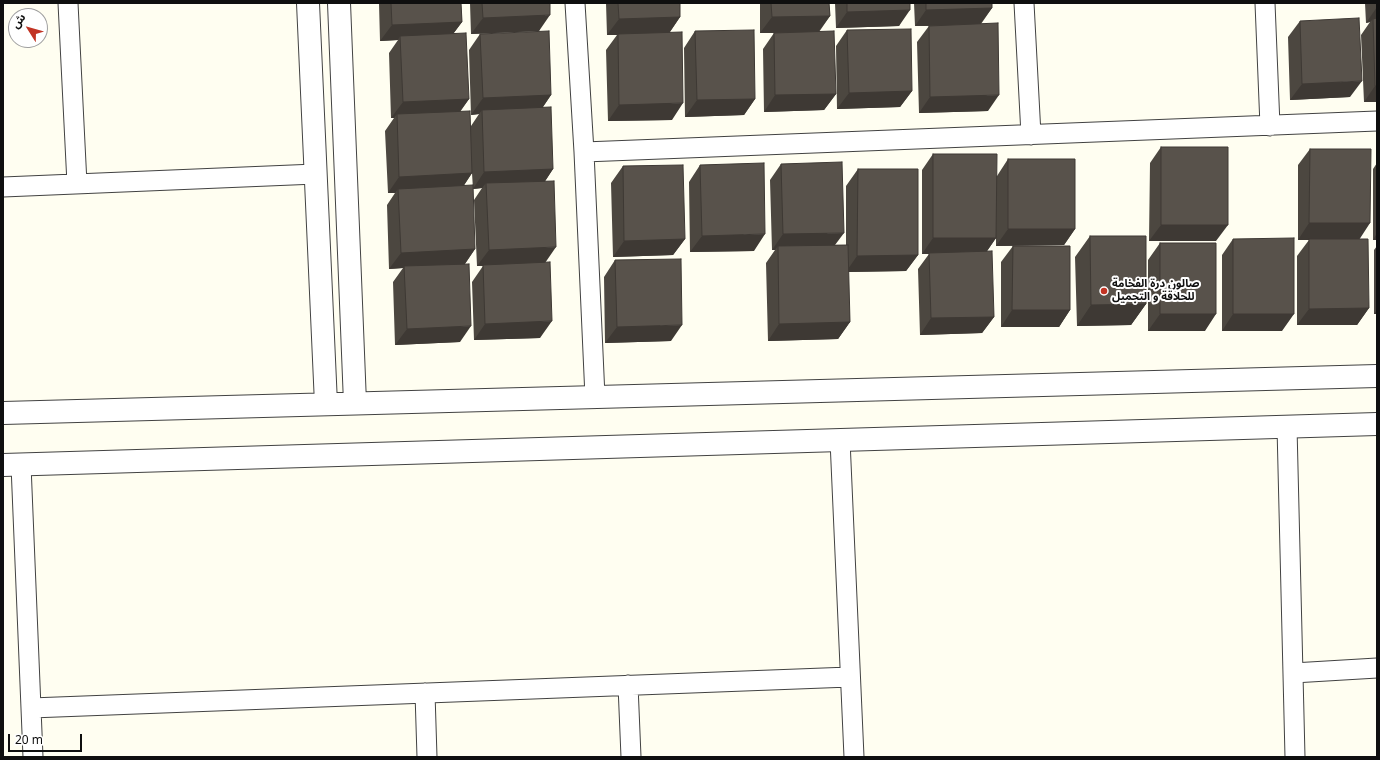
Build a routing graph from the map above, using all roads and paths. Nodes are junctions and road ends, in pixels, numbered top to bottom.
1 (68, 3) edge
2 (308, 3) edge
3 (339, 3) edge
4 (575, 3) edge
5 (1024, 3) edge
6 (1264, 3) edge
7 (1377, 121) edge
8 (1270, 126) junction
9 (1031, 135) junction
10 (584, 152) junction
11 (316, 174) junction
12 (77, 184) junction
13 (3, 187) edge
14 (1377, 376) edge
15 (595, 397) junction
16 (355, 403) junction
17 (326, 404) junction
18 (3, 413) edge
19 (1377, 424) edge
20 (1287, 427) junction
21 (840, 440) junction
22 (12, 465) edge
23 (1377, 668) edge
24 (1293, 673) junction
25 (850, 677) junction
26 (628, 685) junction
27 (425, 693) junction
28 (31, 708) junction
29 (34, 757) edge
30 (426, 757) edge
31 (631, 757) edge
32 (854, 757) edge
33 (1295, 757) edge

1 - 12 street
2 - 11 street
3 - 16 street
4 - 10 street
5 - 9 street
6 - 8 street
7 - 8 street
8 - 9 street
9 - 10 street
10 - 15 street
11 - 12 street
11 - 17 street
12 - 13 street
14 - 15 street
15 - 16 street
16 - 17 street
17 - 18 street
19 - 20 street
20 - 21 street
20 - 24 street
21 - 22 street
21 - 25 street
22 - 28 street
23 - 24 street
24 - 33 street
25 - 26 street
25 - 32 street
26 - 27 street
26 - 31 street
27 - 28 street
27 - 30 street
28 - 29 street

